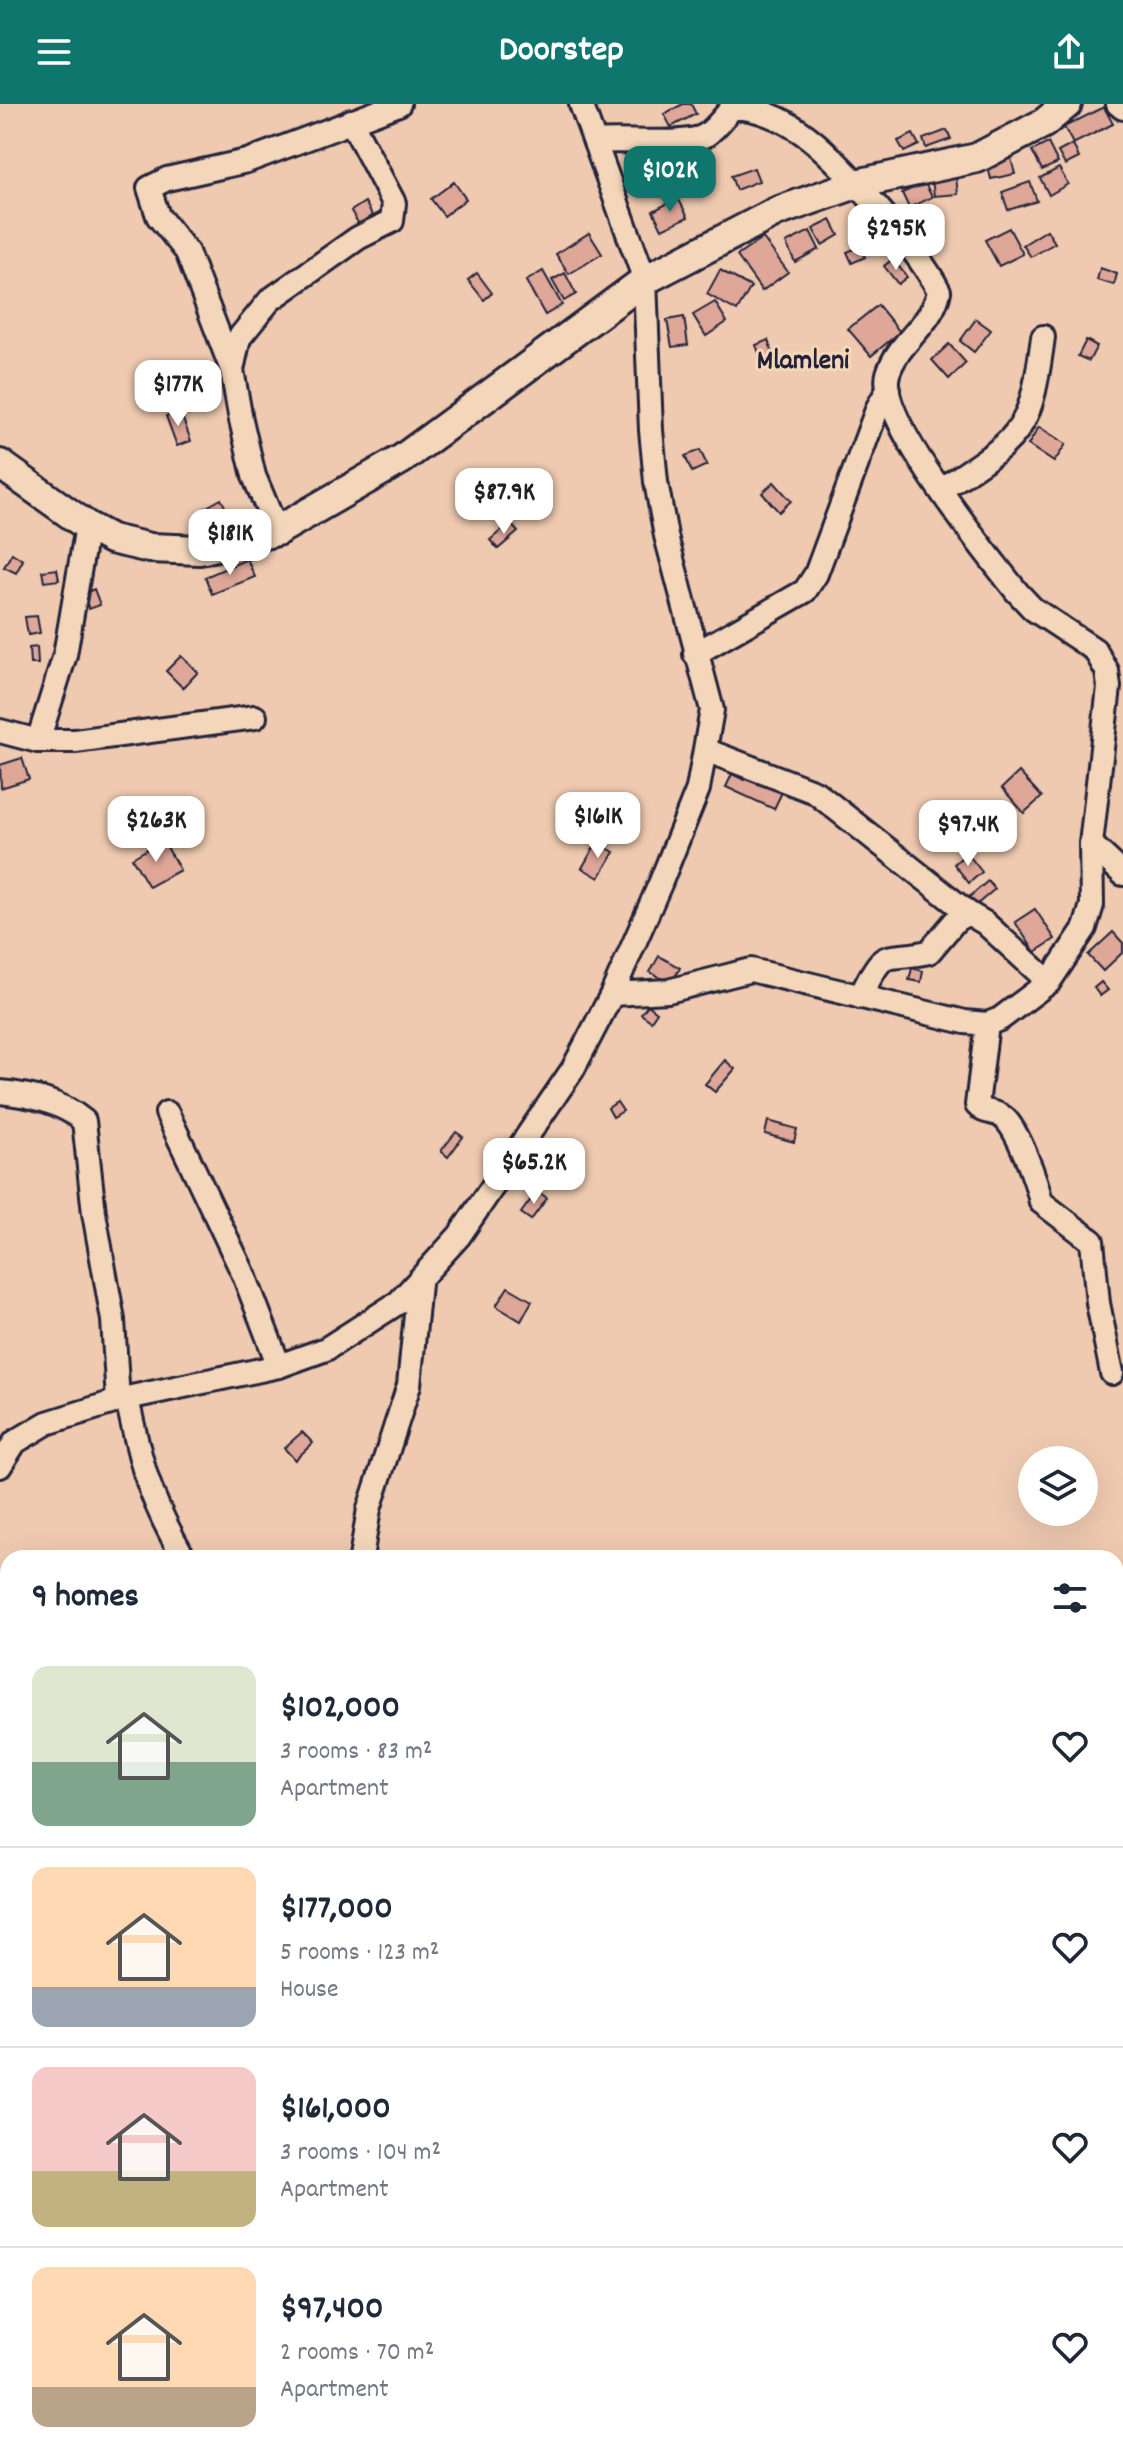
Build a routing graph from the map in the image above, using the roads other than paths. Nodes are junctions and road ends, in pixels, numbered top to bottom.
1 (399, 104) edge
2 (581, 104) edge
3 (1067, 104) edge
4 (1118, 104) edge
5 (374, 108) edge
6 (1123, 108) edge
7 (351, 121) junction
8 (595, 142) junction
9 (856, 184) junction
10 (645, 280) junction
11 (1043, 337) dead end
12 (232, 370) junction
13 (888, 390) junction
14 (0, 464) edge
15 (942, 489) junction
16 (87, 526) junction
17 (277, 531) junction
18 (695, 654) junction
19 (255, 717) dead end
20 (0, 731) edge
21 (38, 741) junction
22 (708, 751) junction
23 (1091, 844) junction
24 (1123, 874) edge
25 (968, 913) junction
26 (1049, 982) junction
27 (612, 994) junction
28 (860, 997) junction
29 (987, 1024) junction
30 (0, 1092) edge
31 (167, 1113) dead end
32 (419, 1284) junction
33 (279, 1366) junction
34 (1112, 1373) dead end
35 (123, 1400) junction
36 (8, 1442) edge
37 (0, 1466) edge
38 (179, 1550) edge
39 (362, 1550) edge

1 - 5 street
2 - 8 street
3 - 9 main road
4 - 6 street
5 - 7 street
7 - 12 street
7 - 12 street
8 - 9 street
8 - 10 street
9 - 10 main road
9 - 13 street
10 - 17 main road
10 - 18 street
11 - 15 street
12 - 17 street
13 - 15 street
13 - 18 street
14 - 16 main road
15 - 23 street
16 - 17 main road
16 - 21 street
18 - 22 street
19 - 21 street
20 - 21 street
22 - 25 street
22 - 27 street
23 - 24 street
23 - 26 street
25 - 26 street
25 - 28 street
26 - 29 street
27 - 28 street
27 - 32 street
28 - 29 street
29 - 34 street
30 - 35 street
31 - 33 street
32 - 33 street
32 - 39 street
33 - 35 street
35 - 36 street
35 - 38 street
36 - 37 street

